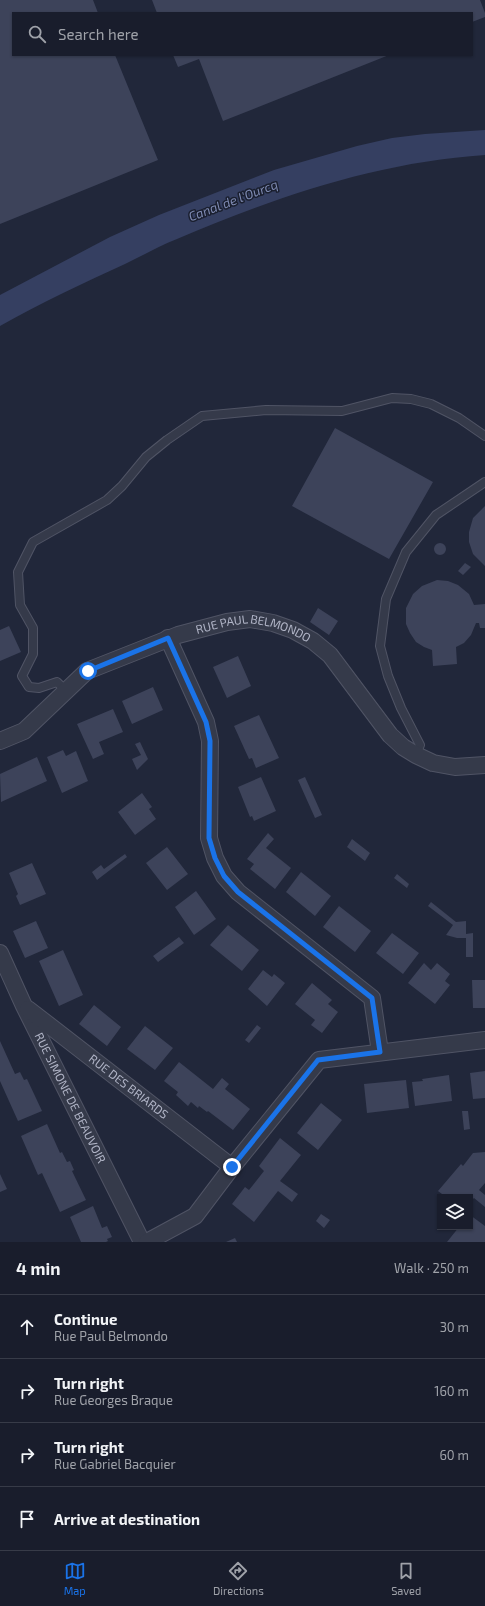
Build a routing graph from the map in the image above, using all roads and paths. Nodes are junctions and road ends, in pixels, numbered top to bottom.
1 (485, 436) edge
2 (485, 482) edge
3 (168, 638) junction
4 (66, 691) junction
5 (0, 741) edge
6 (416, 755) junction
7 (485, 765) edge
8 (0, 953) edge
9 (24, 1006) junction
10 (485, 1040) edge
11 (380, 1052) junction
12 (232, 1167) junction
13 (142, 1242) edge
14 (146, 1242) edge

1 - 4 lane
2 - 6 lane
3 - 4 street, RUE PAUL BELMONDO
3 - 6 street, RUE PAUL BELMONDO
3 - 11 street
4 - 5 street, RUE PAUL BELMONDO
6 - 7 street, RUE PAUL BELMONDO
8 - 9 street, RUE SIMONE DE BEAUVOIR
9 - 12 street, RUE DES BRIARDS
9 - 13 street, RUE SIMONE DE BEAUVOIR
10 - 11 street
11 - 12 street
12 - 14 street

